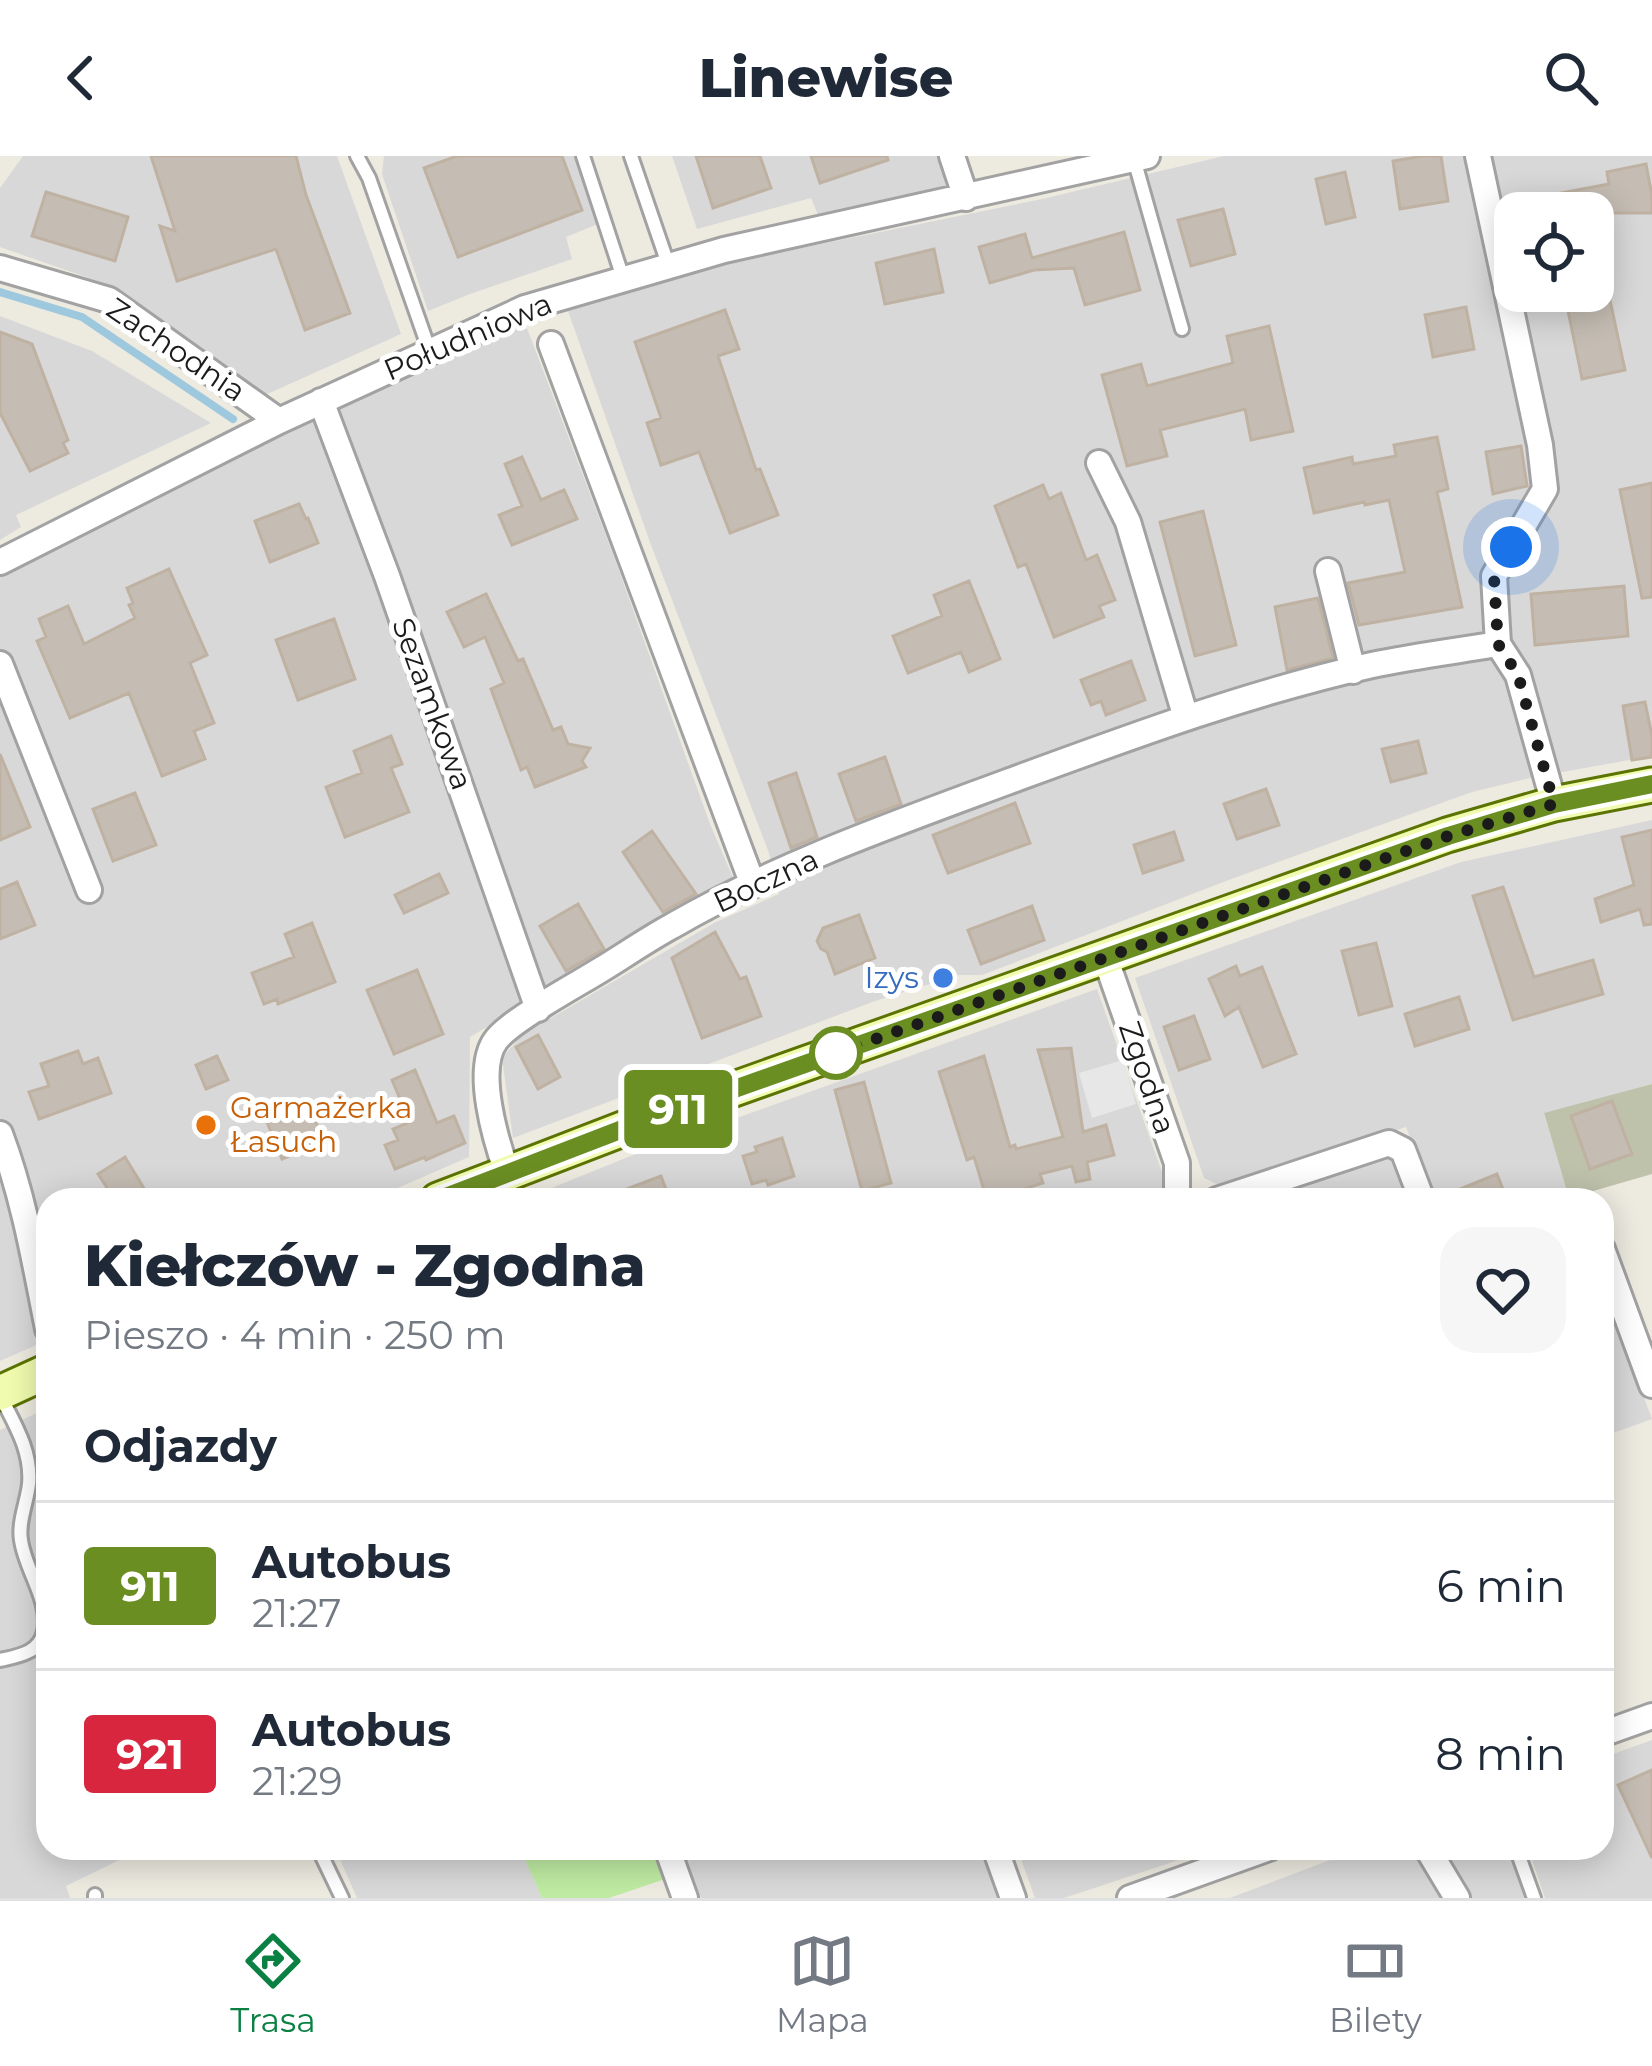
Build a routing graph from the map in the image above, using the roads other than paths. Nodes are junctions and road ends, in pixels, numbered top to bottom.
1 (357, 156) edge
2 (583, 156) edge
3 (632, 156) edge
4 (952, 156) edge
5 (1478, 156) edge
6 (1141, 158) edge
7 (966, 198) junction
8 (668, 264) junction
9 (0, 268) edge
10 (623, 278) junction
11 (1182, 329) dead end
12 (550, 344) dead end
13 (430, 353) junction
14 (321, 400) junction
15 (279, 421) junction
16 (1099, 463) dead end
17 (0, 562) edge
18 (1328, 571) dead end
19 (1498, 644) junction
20 (0, 664) edge
21 (1353, 670) junction
22 (1186, 718) junction
23 (1652, 784) edge
24 (1554, 804) junction
25 (752, 885) junction
26 (89, 890) dead end
27 (1105, 957) junction
28 (538, 1009) junction
29 (0, 1134) edge
30 (507, 1172) junction
31 (468, 1188) edge
32 (1177, 1188) edge
33 (1253, 1188) edge
34 (1417, 1188) edge
35 (36, 1264) edge
36 (1614, 1282) edge
37 (36, 1377) edge
38 (1652, 1385) edge
39 (0, 1394) edge
40 (36, 1586) edge
41 (36, 1646) edge
42 (0, 1660) edge
43 (1652, 1715) edge
44 (1614, 1729) edge
45 (324, 1860) edge
46 (671, 1860) edge
47 (999, 1860) edge
48 (1236, 1860) edge
49 (1433, 1860) edge
50 (1520, 1860) edge
51 (342, 1898) edge
52 (685, 1898) edge
53 (1013, 1898) edge
54 (1130, 1898) edge
55 (1456, 1898) edge
56 (1534, 1898) edge

1 - 13 lane
2 - 10 lane
3 - 8 lane
4 - 7 street
5 - 19 street
6 - 7 street, Południowa
6 - 11 lane, Południowa
7 - 8 street, Południowa
8 - 10 street, Południowa
9 - 15 street, Zachodnia
10 - 13 street, Południowa
12 - 25 street
13 - 14 street, Południowa
14 - 15 street, Południowa
14 - 28 street, Sezamkowa
15 - 17 street, Południowa
16 - 22 street
18 - 21 street
19 - 21 street, Boczna
19 - 24 street
20 - 26 street
21 - 22 street, Boczna
22 - 25 street, Boczna
23 - 24 street
24 - 27 street
25 - 28 street, Boczna
27 - 30 street
27 - 32 street, Zgodna
28 - 30 street, Boczna
29 - 35 street
30 - 31 street
33 - 34 street
36 - 38 street
37 - 39 street
39 - 40 lane
41 - 42 lane
43 - 44 street
45 - 51 lane
46 - 52 street
47 - 53 street
48 - 54 street
49 - 55 street
50 - 56 lane

